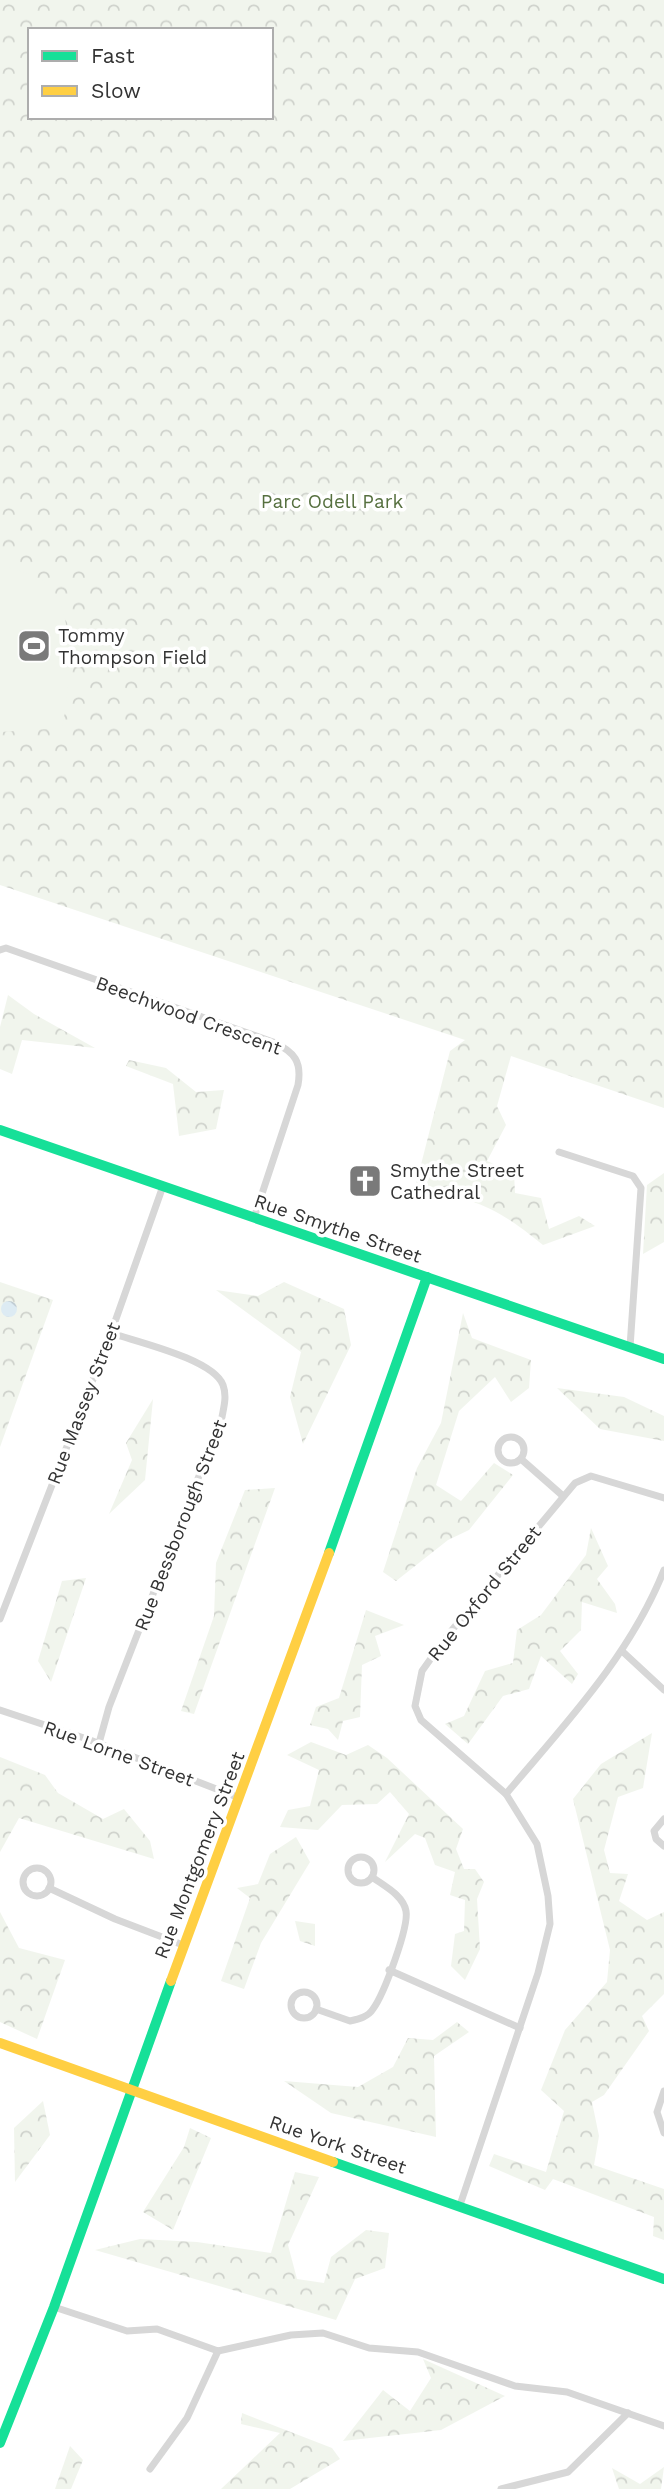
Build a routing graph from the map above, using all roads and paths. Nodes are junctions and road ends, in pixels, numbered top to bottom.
1 (0, 950) edge
2 (0, 1130) edge
3 (559, 1152) dead end
4 (163, 1186) junction
5 (254, 1218) junction
6 (427, 1277) junction
7 (111, 1333) junction
8 (630, 1347) junction
9 (664, 1359) edge
10 (521, 1459) dead end
11 (564, 1496) junction
12 (664, 1498) edge
13 (664, 1570) edge
14 (1, 1615) edge
15 (622, 1651) junction
16 (664, 1690) edge
17 (0, 1710) edge
18 (99, 1743) junction
19 (506, 1794) junction
20 (237, 1797) junction
21 (664, 1819) edge
22 (664, 1846) edge
23 (372, 1877) dead end
24 (49, 1888) dead end
25 (183, 1945) junction
26 (389, 1970) junction
27 (316, 2010) dead end
28 (520, 2028) junction
29 (0, 2043) edge
30 (131, 2090) junction
31 (664, 2091) edge
32 (664, 2133) edge
33 (460, 2205) junction
34 (664, 2279) edge
35 (54, 2307) junction
36 (218, 2351) junction
37 (628, 2413) junction
38 (664, 2426) edge
39 (0, 2443) edge
40 (150, 2469) dead end
41 (501, 2489) edge

1 - 5 street, Beechwood Crescent
2 - 4 street, Rue Smythe Street
3 - 8 street
4 - 5 street, Rue Smythe Street
4 - 7 street, Rue Massey Street
5 - 6 street, Rue Smythe Street
6 - 8 street, Rue Smythe Street
6 - 20 street, Rue Montgomery Street
7 - 14 street, Rue Massey Street
7 - 18 street, Rue Bessborough Street
8 - 9 street, Rue Smythe Street
10 - 11 street
11 - 12 street, Rue Oxford Street
11 - 19 street, Rue Oxford Street
13 - 15 street
15 - 16 street
15 - 19 street
17 - 18 street, Rue Lorne Street
18 - 20 street, Rue Lorne Street
19 - 28 street, Rue Oxford Street
20 - 25 street, Rue Montgomery Street
21 - 22 street
23 - 26 street
24 - 25 street
25 - 30 street, Rue Montgomery Street
26 - 27 street
26 - 28 street
28 - 33 street, Rue Oxford Street
29 - 30 street, Rue York Street
30 - 33 street, Rue York Street
30 - 35 street, Rue Montgomery Street
31 - 32 street
33 - 34 street, Rue York Street
35 - 36 street
35 - 39 street, Rue Montgomery Street
36 - 37 street
36 - 40 street
37 - 38 street
37 - 41 street

